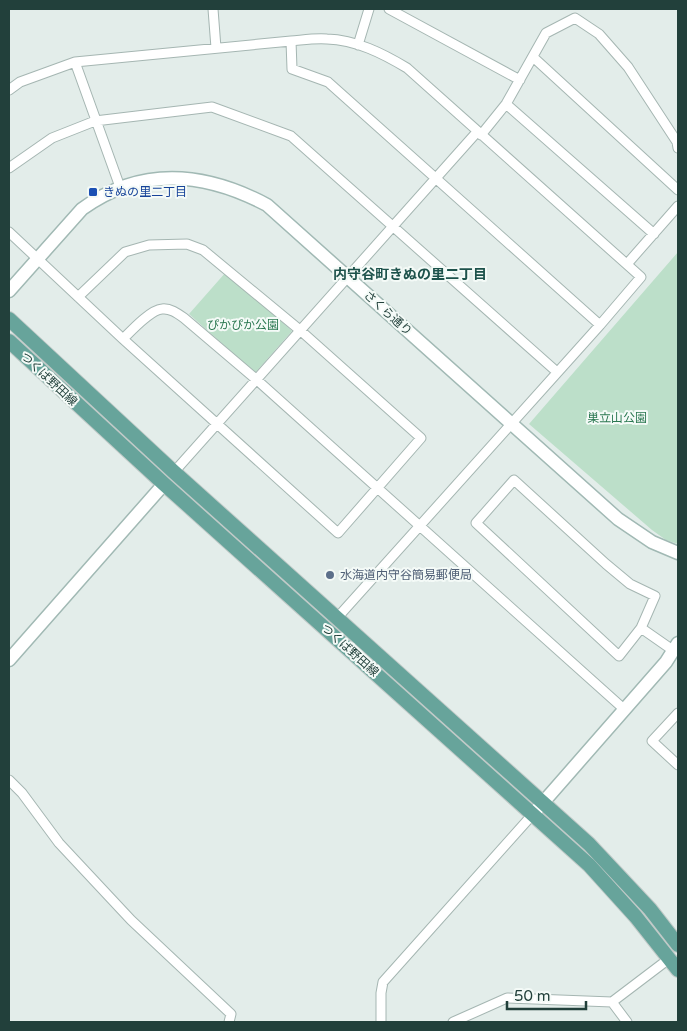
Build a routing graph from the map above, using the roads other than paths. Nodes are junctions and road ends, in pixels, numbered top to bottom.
1 (213, 9) edge
2 (369, 9) edge
3 (389, 9) edge
4 (292, 41) junction
5 (358, 45) junction
6 (216, 48) junction
7 (533, 57) junction
8 (75, 62) junction
9 (520, 80) junction
10 (9, 90) edge
11 (506, 104) junction
12 (95, 121) junction
13 (479, 133) junction
14 (678, 148) edge
15 (9, 168) edge
16 (435, 180) junction
17 (120, 187) junction
18 (678, 190) edge
19 (678, 206) edge
20 (394, 226) junction
21 (9, 232) edge
22 (654, 234) junction
23 (38, 258) junction
24 (627, 264) junction
25 (348, 278) junction
26 (9, 291) edge
27 (78, 296) junction
28 (9, 319) edge
29 (600, 325) junction
30 (301, 332) junction
31 (123, 339) junction
32 (9, 341) edge
33 (557, 372) junction
34 (257, 380) junction
35 (217, 424) junction
36 (512, 424) junction
37 (174, 472) junction
38 (164, 484) junction
39 (378, 488) junction
40 (420, 526) junction
41 (678, 553) edge
42 (337, 618) junction
43 (641, 628) junction
44 (676, 647) edge
45 (9, 660) edge
46 (625, 710) junction
47 (678, 713) edge
48 (678, 765) edge
49 (9, 780) edge
50 (543, 802) junction
51 (533, 814) junction
52 (678, 945) edge
53 (670, 958) junction
54 (678, 970) edge
55 (612, 1002) junction
56 (229, 1022) edge
57 (381, 1022) edge
58 (452, 1022) edge
59 (627, 1022) edge

1 - 6 street
2 - 5 street
3 - 9 street
4 - 5 street
4 - 6 street
4 - 16 street
5 - 13 street
6 - 8 street
7 - 9 street
7 - 14 street
7 - 18 street
8 - 10 street
8 - 12 street
9 - 11 street
11 - 13 street
11 - 22 street
12 - 15 street
12 - 17 street
12 - 20 street
13 - 16 street
13 - 24 street
16 - 20 street
16 - 29 street
17 - 23 street, さくら通り
17 - 25 street, さくら通り
19 - 22 street
20 - 25 street
20 - 33 street
21 - 23 street
22 - 24 street
23 - 26 street, さくら通り
23 - 27 street
24 - 29 street
25 - 30 street
25 - 36 street, さくら通り
27 - 30 street
27 - 31 street
28 - 37 main road, つくば野田線
29 - 33 street
30 - 34 street
30 - 39 street
31 - 34 street
31 - 35 street
32 - 38 main road, つくば野田線
33 - 36 street
34 - 35 street
34 - 39 street
35 - 37 street
35 - 39 street
36 - 40 street
36 - 41 street, さくら通り
37 - 42 main road, つくば野田線
38 - 45 street
38 - 51 main road, つくば野田線
39 - 40 street
40 - 42 street
40 - 46 street
42 - 50 main road, つくば野田線
43 - 43 street
43 - 44 street
44 - 46 street
46 - 50 street
47 - 48 street
49 - 56 street
50 - 51 street
50 - 52 main road, つくば野田線
51 - 53 main road, つくば野田線
51 - 57 street
53 - 54 main road, つくば野田線
53 - 55 street
55 - 58 street
55 - 59 street

